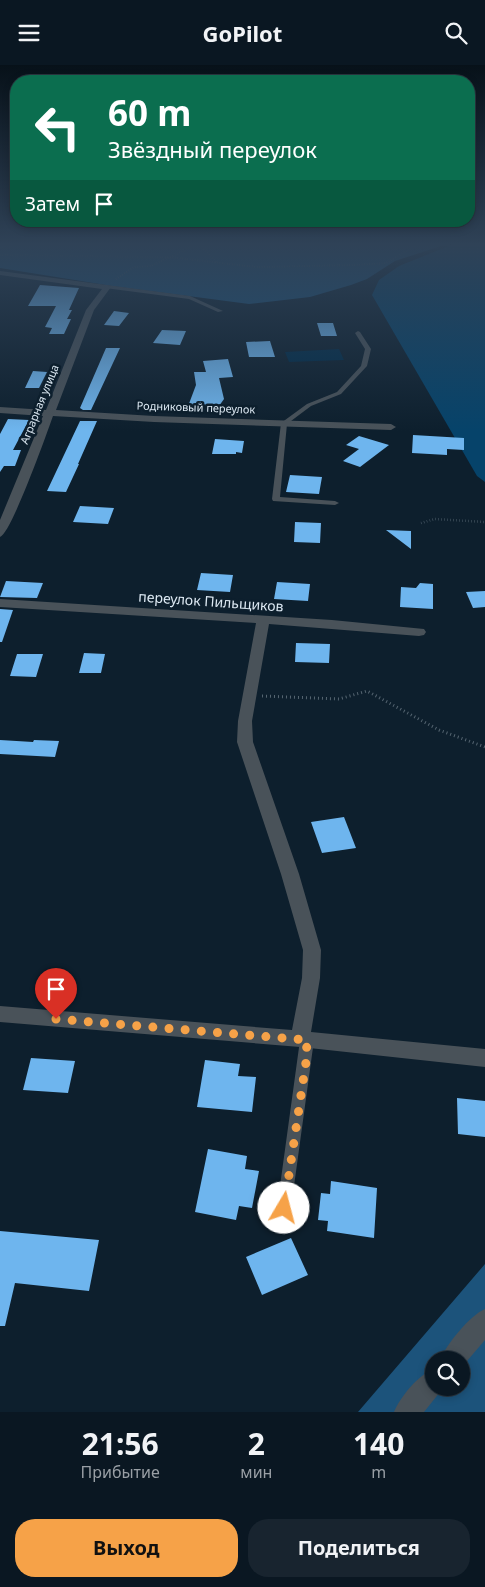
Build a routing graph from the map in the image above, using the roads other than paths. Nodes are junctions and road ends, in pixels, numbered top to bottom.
1 (93, 306) edge
2 (208, 306) edge
3 (220, 311) dead end
4 (358, 333) dead end
5 (0, 410) edge
6 (49, 412) junction
7 (284, 423) junction
8 (391, 427) dead end
9 (335, 503) dead end
10 (0, 533) edge
11 (0, 603) edge
12 (263, 621) junction
13 (419, 632) dead end
14 (0, 1014) edge
15 (303, 1040) junction
16 (485, 1058) edge
17 (284, 1208) dead end
18 (485, 1321) edge
19 (460, 1351) edge
20 (425, 1391) edge
21 (407, 1412) edge

1 - 6 street, Аграрная улица
2 - 3 lane
4 - 7 lane
5 - 6 street, Родниковый переулок
6 - 7 street, Родниковый переулок
6 - 10 street, Аграрная улица
7 - 8 street, Родниковый переулок
7 - 9 lane
11 - 12 street, переулок Пильщиков
12 - 13 street, переулок Пильщиков
12 - 15 street
14 - 15 street
15 - 16 street
15 - 17 lane
18 - 19 street
20 - 21 street

